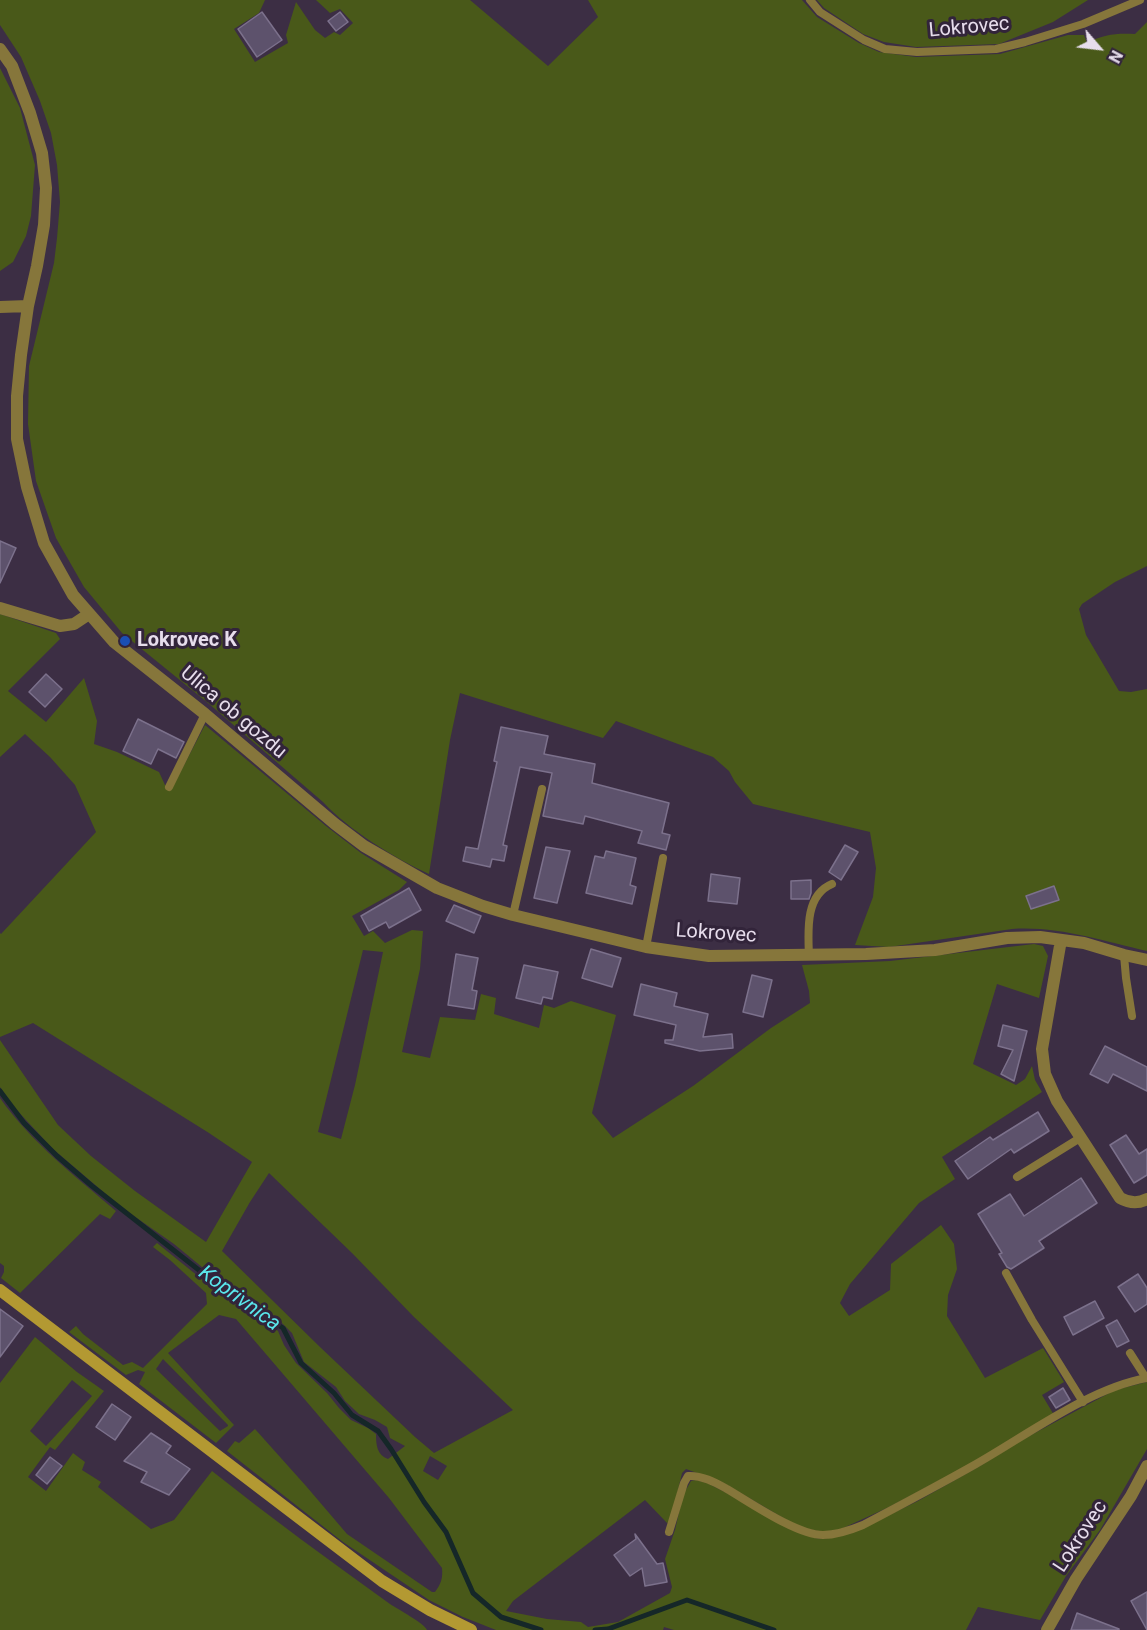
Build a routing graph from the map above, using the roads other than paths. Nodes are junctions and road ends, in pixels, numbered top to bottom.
1 (810, 0) edge
2 (1140, 0) edge
3 (0, 49) edge
4 (28, 306) junction
5 (0, 308) edge
6 (0, 608) edge
7 (89, 614) junction
8 (205, 714) junction
9 (169, 787) dead end
10 (543, 789) dead end
11 (313, 806) joint
12 (663, 858) dead end
13 (832, 884) dead end
14 (513, 915) junction
15 (1061, 940) junction
16 (646, 947) junction
17 (1124, 955) junction
18 (809, 956) junction
19 (1147, 960) edge
20 (1132, 1016) dead end
21 (1080, 1138) junction
22 (1017, 1177) dead end
23 (1147, 1199) edge
24 (1005, 1273) dead end
25 (0, 1290) edge
26 (1130, 1353) dead end
27 (1146, 1378) edge
28 (1083, 1402) junction
29 (1147, 1466) edge
30 (669, 1532) dead end
31 (471, 1630) edge
32 (1047, 1630) edge

1 - 2 lane, Lokrovec
3 - 4 street, Ulica ob gozdu
4 - 5 street
4 - 7 street, Ulica ob gozdu
6 - 7 street
7 - 8 street, Ulica ob gozdu
8 - 9 lane
8 - 11 street, Ulica ob gozdu
10 - 14 lane
11 - 14 street, Lokrovec
12 - 16 lane
13 - 18 lane
14 - 16 street, Lokrovec
15 - 17 street, Lokrovec
15 - 18 street, Lokrovec
15 - 21 street
16 - 18 street, Lokrovec
17 - 19 street, Lokrovec
17 - 20 lane
21 - 22 lane
21 - 23 street
24 - 28 lane
25 - 31 street
26 - 27 lane
27 - 28 lane
28 - 30 lane
29 - 32 street, Lokrovec

